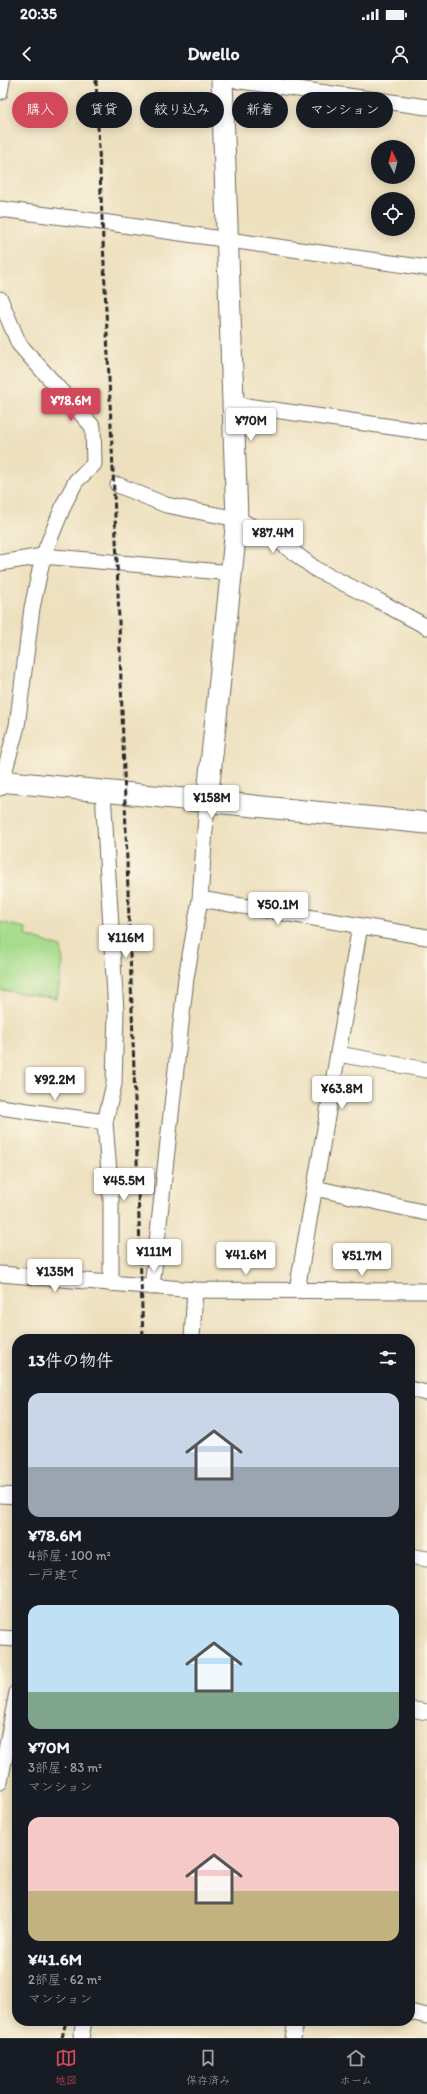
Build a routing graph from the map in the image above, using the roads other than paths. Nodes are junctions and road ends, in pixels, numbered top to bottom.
1 (2, 80) edge
2 (222, 80) edge
3 (233, 80) edge
4 (0, 92) edge
5 (427, 107) edge
6 (0, 209) edge
7 (228, 239) junction
8 (427, 268) edge
9 (0, 300) edge
10 (233, 404) junction
11 (427, 432) edge
12 (118, 485) dead end
13 (237, 519) junction
14 (43, 556) junction
15 (0, 562) edge
16 (232, 573) junction
17 (427, 627) edge
18 (1, 783) edge
19 (103, 792) junction
20 (207, 802) junction
21 (427, 823) edge
22 (200, 899) junction
23 (360, 926) junction
24 (427, 937) edge
25 (338, 1054) junction
26 (427, 1070) edge
27 (0, 1107) edge
28 (105, 1122) junction
29 (314, 1188) junction
30 (427, 1213) edge
31 (0, 1274) edge
32 (112, 1284) junction
33 (152, 1286) junction
34 (195, 1290) junction
35 (297, 1290) junction
36 (427, 1291) edge
37 (192, 1334) edge
38 (415, 1390) edge
39 (427, 1392) edge
40 (0, 1495) edge
41 (12, 1496) edge
42 (415, 1557) edge
43 (427, 1559) edge
44 (0, 1638) edge
45 (12, 1639) edge
46 (415, 1710) edge
47 (427, 1712) edge
48 (12, 1718) edge
49 (0, 1782) edge
50 (415, 2013) edge
51 (427, 2016) edge
52 (83, 2026) edge
53 (295, 2026) edge
54 (80, 2038) edge
55 (293, 2038) edge

1 - 4 street
2 - 7 street
3 - 5 street
6 - 7 street
7 - 8 street
7 - 10 street
9 - 14 street
10 - 11 street
10 - 13 street
12 - 13 street
13 - 16 street
13 - 17 street
14 - 15 street
14 - 16 street
14 - 18 street
16 - 20 street
18 - 19 street
19 - 20 street
19 - 28 street
20 - 21 street
20 - 22 street
22 - 23 street
22 - 33 street
23 - 24 street
23 - 25 street
25 - 26 street
25 - 29 street
27 - 28 street
28 - 32 street
29 - 30 street
29 - 35 street
31 - 32 street
32 - 33 street
33 - 34 street
34 - 35 street
34 - 37 street
35 - 36 street
38 - 39 street
40 - 41 street
42 - 43 street
44 - 45 street
46 - 47 street
48 - 49 street
50 - 51 street
52 - 54 street
53 - 55 street

